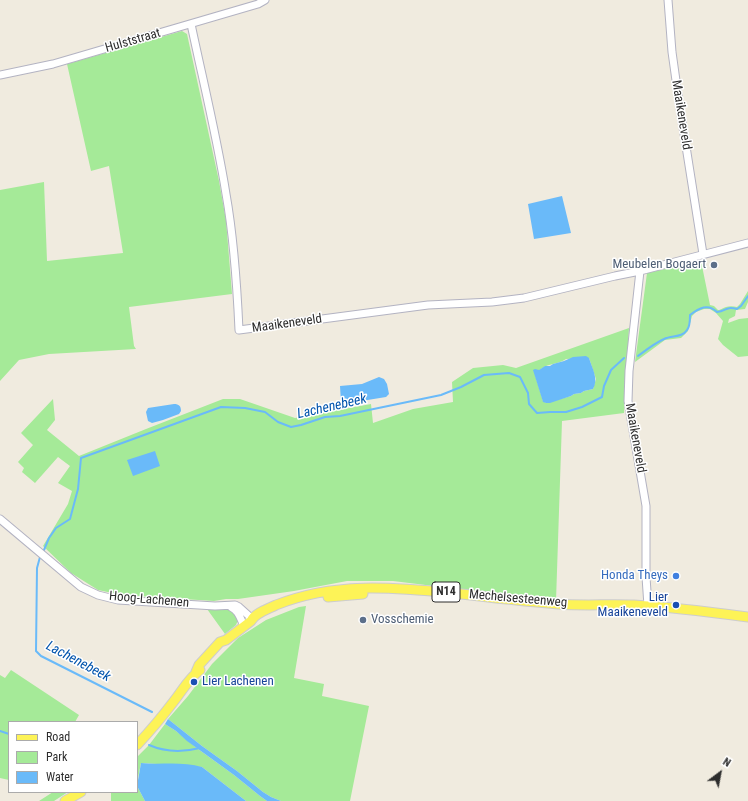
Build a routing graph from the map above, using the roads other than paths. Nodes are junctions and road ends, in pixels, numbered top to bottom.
1 (265, 0) edge
2 (668, 0) edge
3 (191, 24) junction
4 (0, 75) edge
5 (748, 243) edge
6 (704, 254) junction
7 (640, 271) junction
8 (0, 519) edge
9 (648, 606) junction
10 (748, 617) edge
11 (247, 623) junction
12 (138, 744) edge
13 (79, 793) edge
14 (65, 801) edge

1 - 3 street, Hulststraat
2 - 6 street, Maaikeneveld
3 - 4 street, Hulststraat
3 - 7 street, Maaikeneveld
5 - 6 street, Maaikeneveld
6 - 7 street, Maaikeneveld
7 - 9 street, Maaikeneveld
8 - 11 street, Hoog-Lachenen
9 - 10 main road, Mechelsesteenweg / N14
9 - 11 main road, Mechelsesteenweg / N14
11 - 12 main road, Mechelsesteenweg / N14
13 - 14 main road

